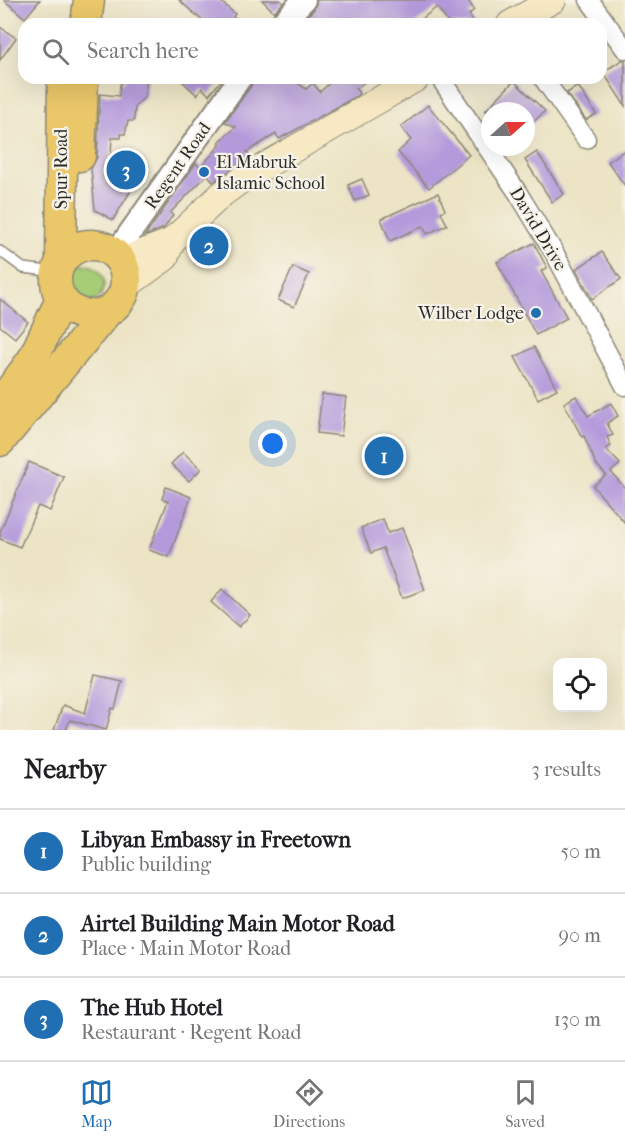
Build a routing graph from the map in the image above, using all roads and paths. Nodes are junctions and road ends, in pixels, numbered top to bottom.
1 (70, 0) edge
2 (89, 0) edge
3 (304, 0) edge
4 (553, 0) edge
5 (589, 0) edge
6 (68, 18) edge
7 (87, 18) edge
8 (287, 18) edge
9 (521, 18) edge
10 (602, 18) edge
11 (607, 24) edge
12 (625, 49) edge
13 (63, 84) edge
14 (83, 84) edge
15 (236, 84) edge
16 (407, 84) edge
17 (444, 84) edge
18 (547, 84) edge
19 (586, 139) dead end
20 (0, 251) edge
21 (121, 267) junction
22 (66, 269) junction
23 (106, 313) junction
24 (625, 386) edge
25 (0, 404) edge
26 (0, 441) edge

1 - 6 main road
2 - 7 main road
3 - 8 street
4 - 9 main road
5 - 10 street
11 - 12 street
13 - 22 main road, Spur Road
14 - 22 main road, Spur Road
15 - 21 street, Regent Road
16 - 21 main road
17 - 24 street, David Drive
18 - 19 street
20 - 22 lane
21 - 22 main road
21 - 23 main road
22 - 23 main road
22 - 25 main road
23 - 26 main road

